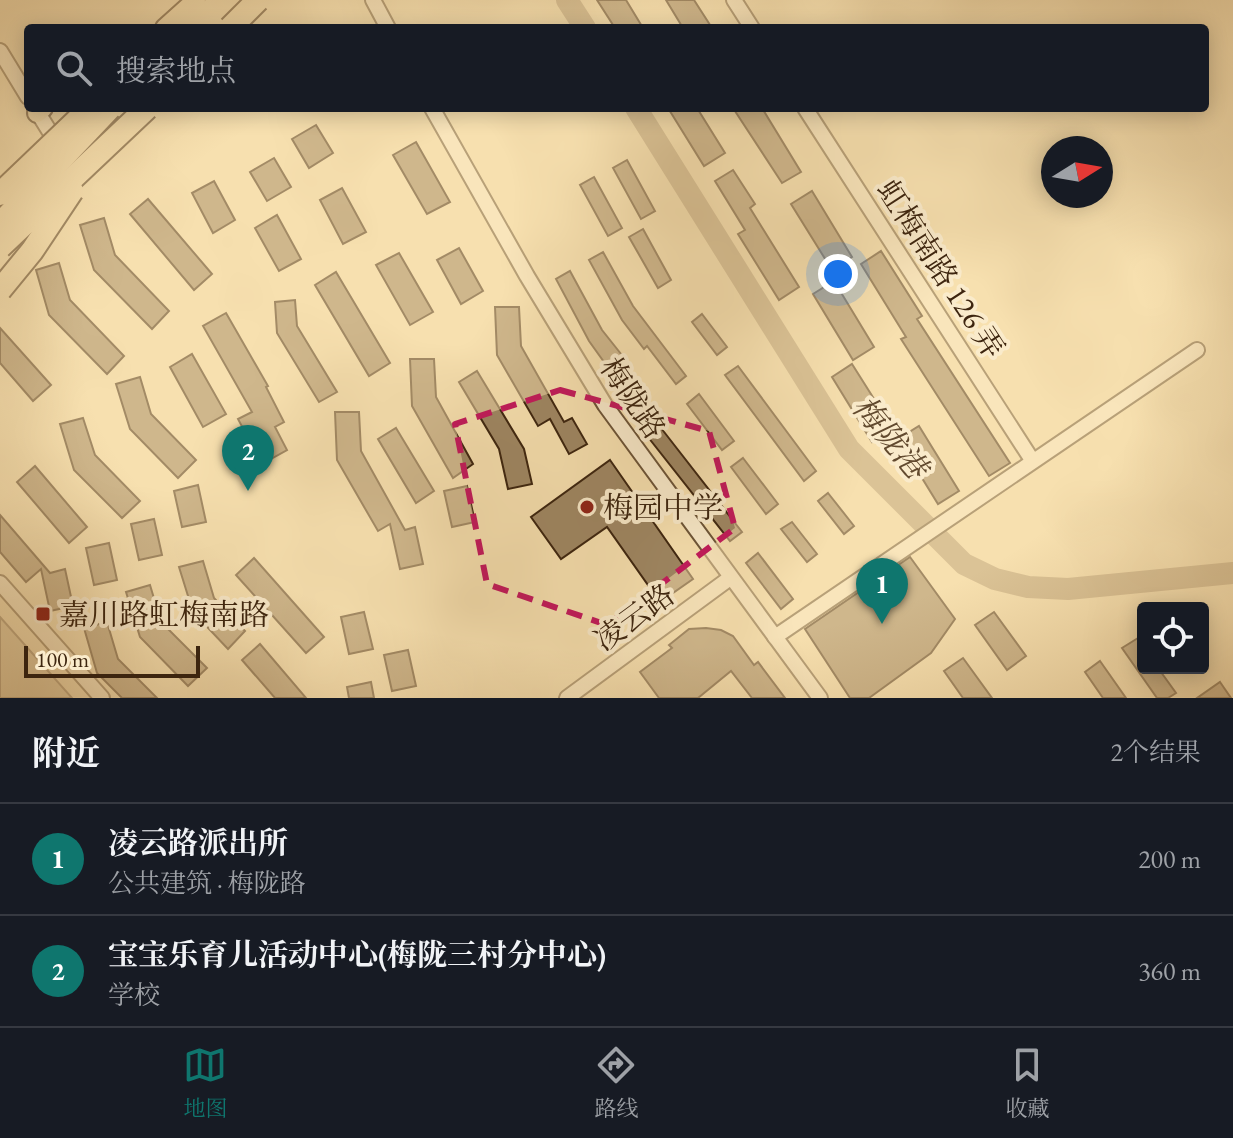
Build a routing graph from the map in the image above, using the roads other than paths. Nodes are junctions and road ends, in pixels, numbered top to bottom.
1 (239, 0) edge
2 (373, 0) edge
3 (734, 0) edge
4 (197, 1) edge
5 (260, 2) edge
6 (227, 14) edge
7 (170, 24) edge
8 (203, 24) edge
9 (386, 24) edge
10 (749, 24) edge
11 (0, 51) edge
12 (24, 88) edge
13 (40, 112) edge
14 (77, 112) edge
15 (86, 112) edge
16 (106, 112) edge
17 (108, 112) edge
18 (126, 112) edge
19 (142, 112) edge
20 (150, 112) edge
21 (434, 112) edge
22 (808, 112) edge
23 (54, 135) junction
24 (77, 166) junction
25 (0, 194) edge
26 (0, 202) edge
27 (0, 223) edge
28 (0, 248) edge
29 (0, 287) edge
30 (1197, 350) dead end
31 (1032, 460) junction
32 (730, 578) junction
33 (0, 583) edge
34 (775, 637) junction
35 (102, 698) edge
36 (567, 698) edge
37 (820, 698) edge

1 - 6 main road
2 - 9 street
3 - 10 street
4 - 7 main road
5 - 6 highway, bridge
6 - 8 highway
11 - 12 street
13 - 23 street
14 - 23 main road
15 - 25 highway, bridge
16 - 27 highway, bridge
17 - 24 main road
18 - 24 main road
19 - 24 highway, bridge
20 - 24 main road
21 - 32 street, 梅陇路
22 - 31 street, 虹梅南路 126 弄
23 - 24 street
23 - 26 main road
24 - 27 main road
24 - 28 highway, bridge
24 - 29 highway, bridge
30 - 31 street
31 - 34 street
32 - 34 street, 梅陇路
32 - 36 street, 凌云路
33 - 35 street
34 - 37 street, 梅陇路

